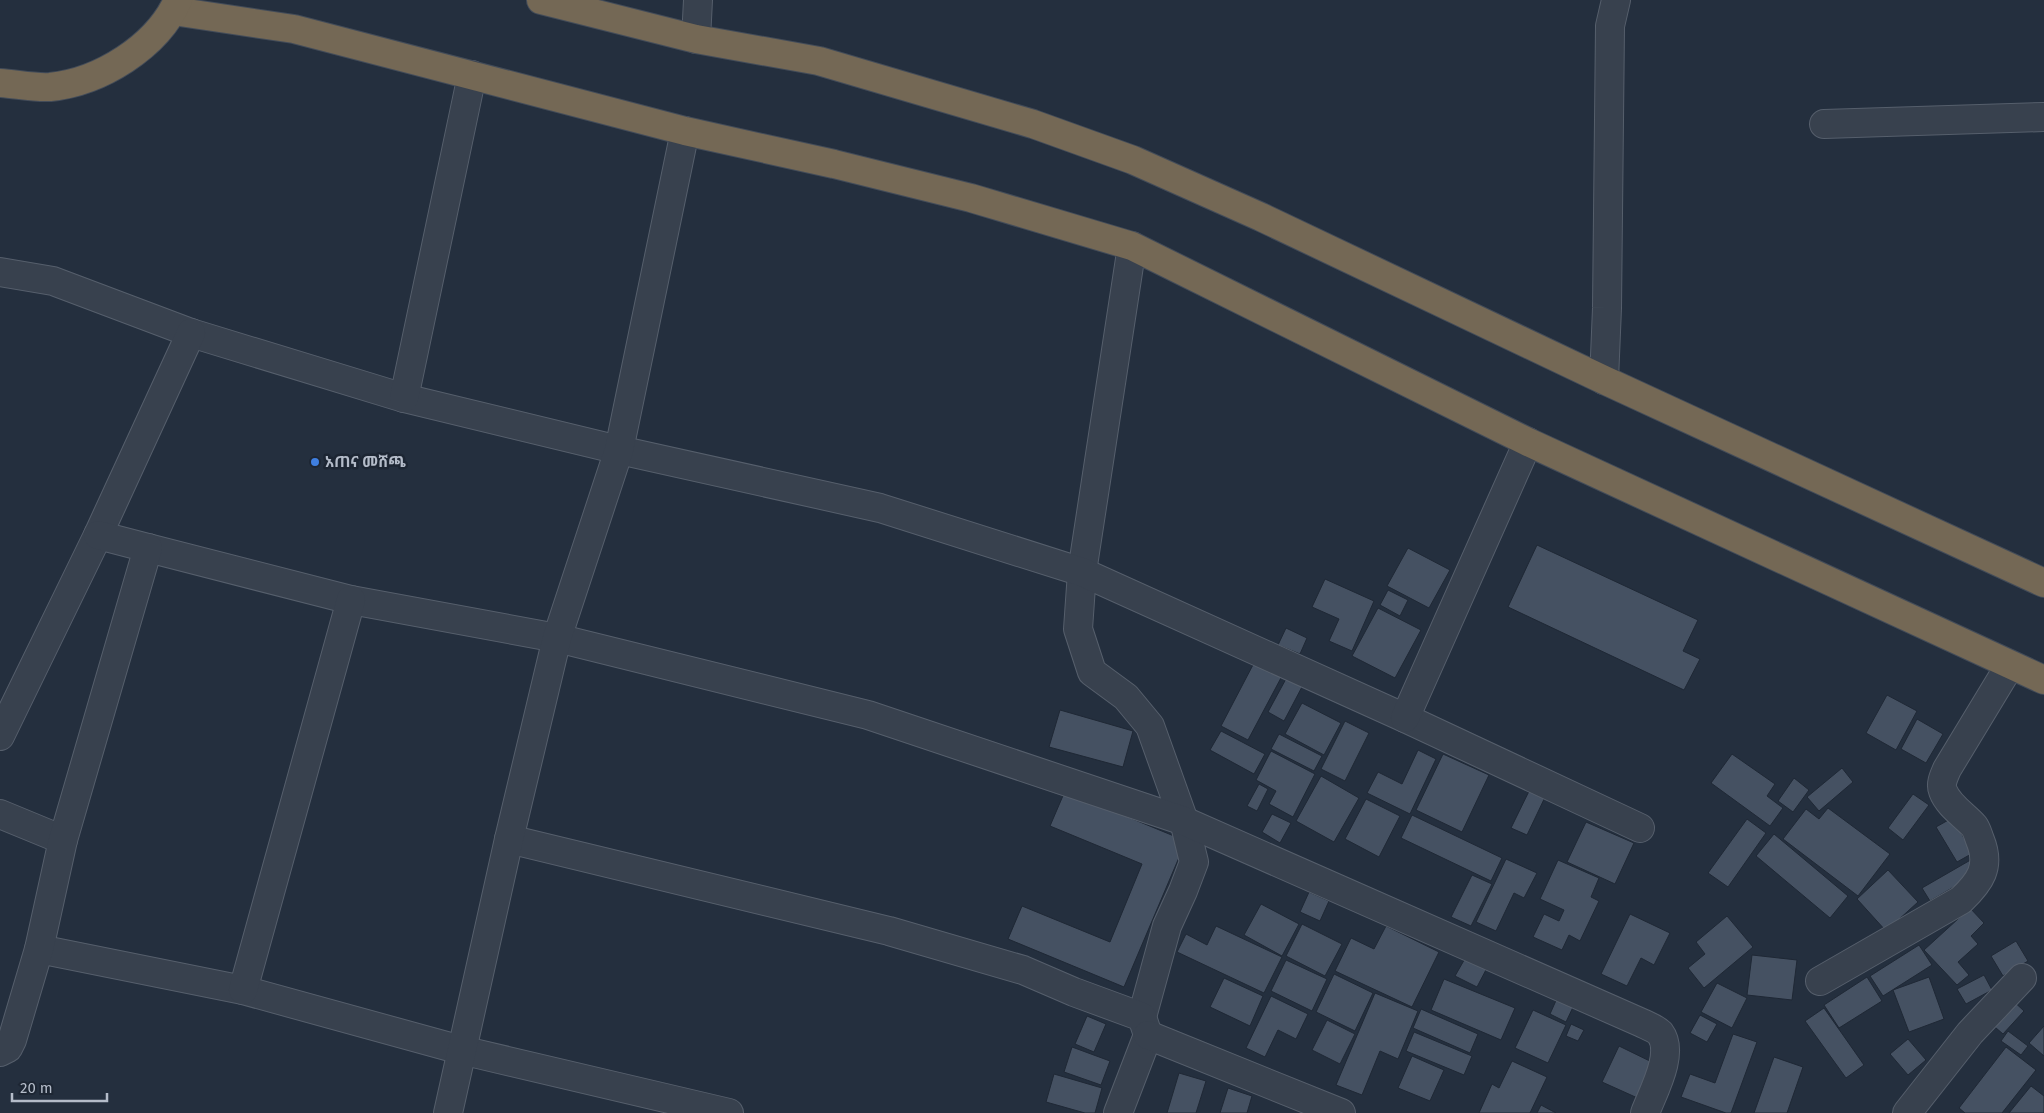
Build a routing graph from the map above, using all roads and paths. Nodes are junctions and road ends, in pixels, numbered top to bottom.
1 (541, 0) edge
2 (698, 0) edge
3 (1616, 0) edge
4 (176, 6) edge
5 (696, 39) junction
6 (472, 75) junction
7 (0, 83) edge
8 (2044, 117) edge
9 (1824, 124) dead end
10 (685, 130) junction
11 (1132, 246) junction
12 (0, 272) edge
13 (191, 333) junction
14 (1604, 380) junction
15 (404, 398) junction
16 (1528, 442) junction
17 (619, 450) junction
18 (98, 534) junction
19 (148, 548) junction
20 (1082, 572) junction
21 (2044, 583) edge
22 (351, 600) junction
23 (557, 638) junction
24 (2010, 665) junction
25 (2044, 680) edge
26 (1405, 718) junction
27 (0, 736) edge
28 (0, 814) edge
29 (1184, 821) junction
30 (1640, 828) dead end
31 (509, 839) junction
32 (63, 840) junction
33 (39, 949) junction
34 (2022, 978) dead end
35 (1820, 981) dead end
36 (243, 990) junction
37 (1145, 1026) junction
38 (461, 1050) junction
39 (0, 1052) edge
40 (448, 1113) edge
41 (729, 1113) edge
42 (1118, 1113) edge
43 (1341, 1113) edge
44 (1645, 1113) edge
45 (1906, 1113) edge

1 - 5 highway
2 - 5 street
3 - 14 street
4 - 6 highway
4 - 7 highway
5 - 14 highway
6 - 10 highway
6 - 15 street
8 - 9 street
10 - 11 highway
10 - 17 street
11 - 16 highway
11 - 20 street
12 - 13 street
13 - 15 street
13 - 18 street
14 - 21 highway
15 - 17 street
16 - 24 highway
16 - 26 street
17 - 20 street
17 - 23 street
18 - 19 street
18 - 27 street
19 - 22 street
19 - 32 street
20 - 26 street
20 - 29 street
22 - 23 street
22 - 36 street
23 - 29 street
23 - 31 street
24 - 25 highway
24 - 35 street
26 - 30 street
28 - 32 street
29 - 37 street
29 - 44 street
31 - 37 street
31 - 38 street
32 - 33 street
33 - 36 street
33 - 39 street
34 - 45 street
36 - 38 street
37 - 42 street
37 - 43 street
38 - 40 street
38 - 41 street

